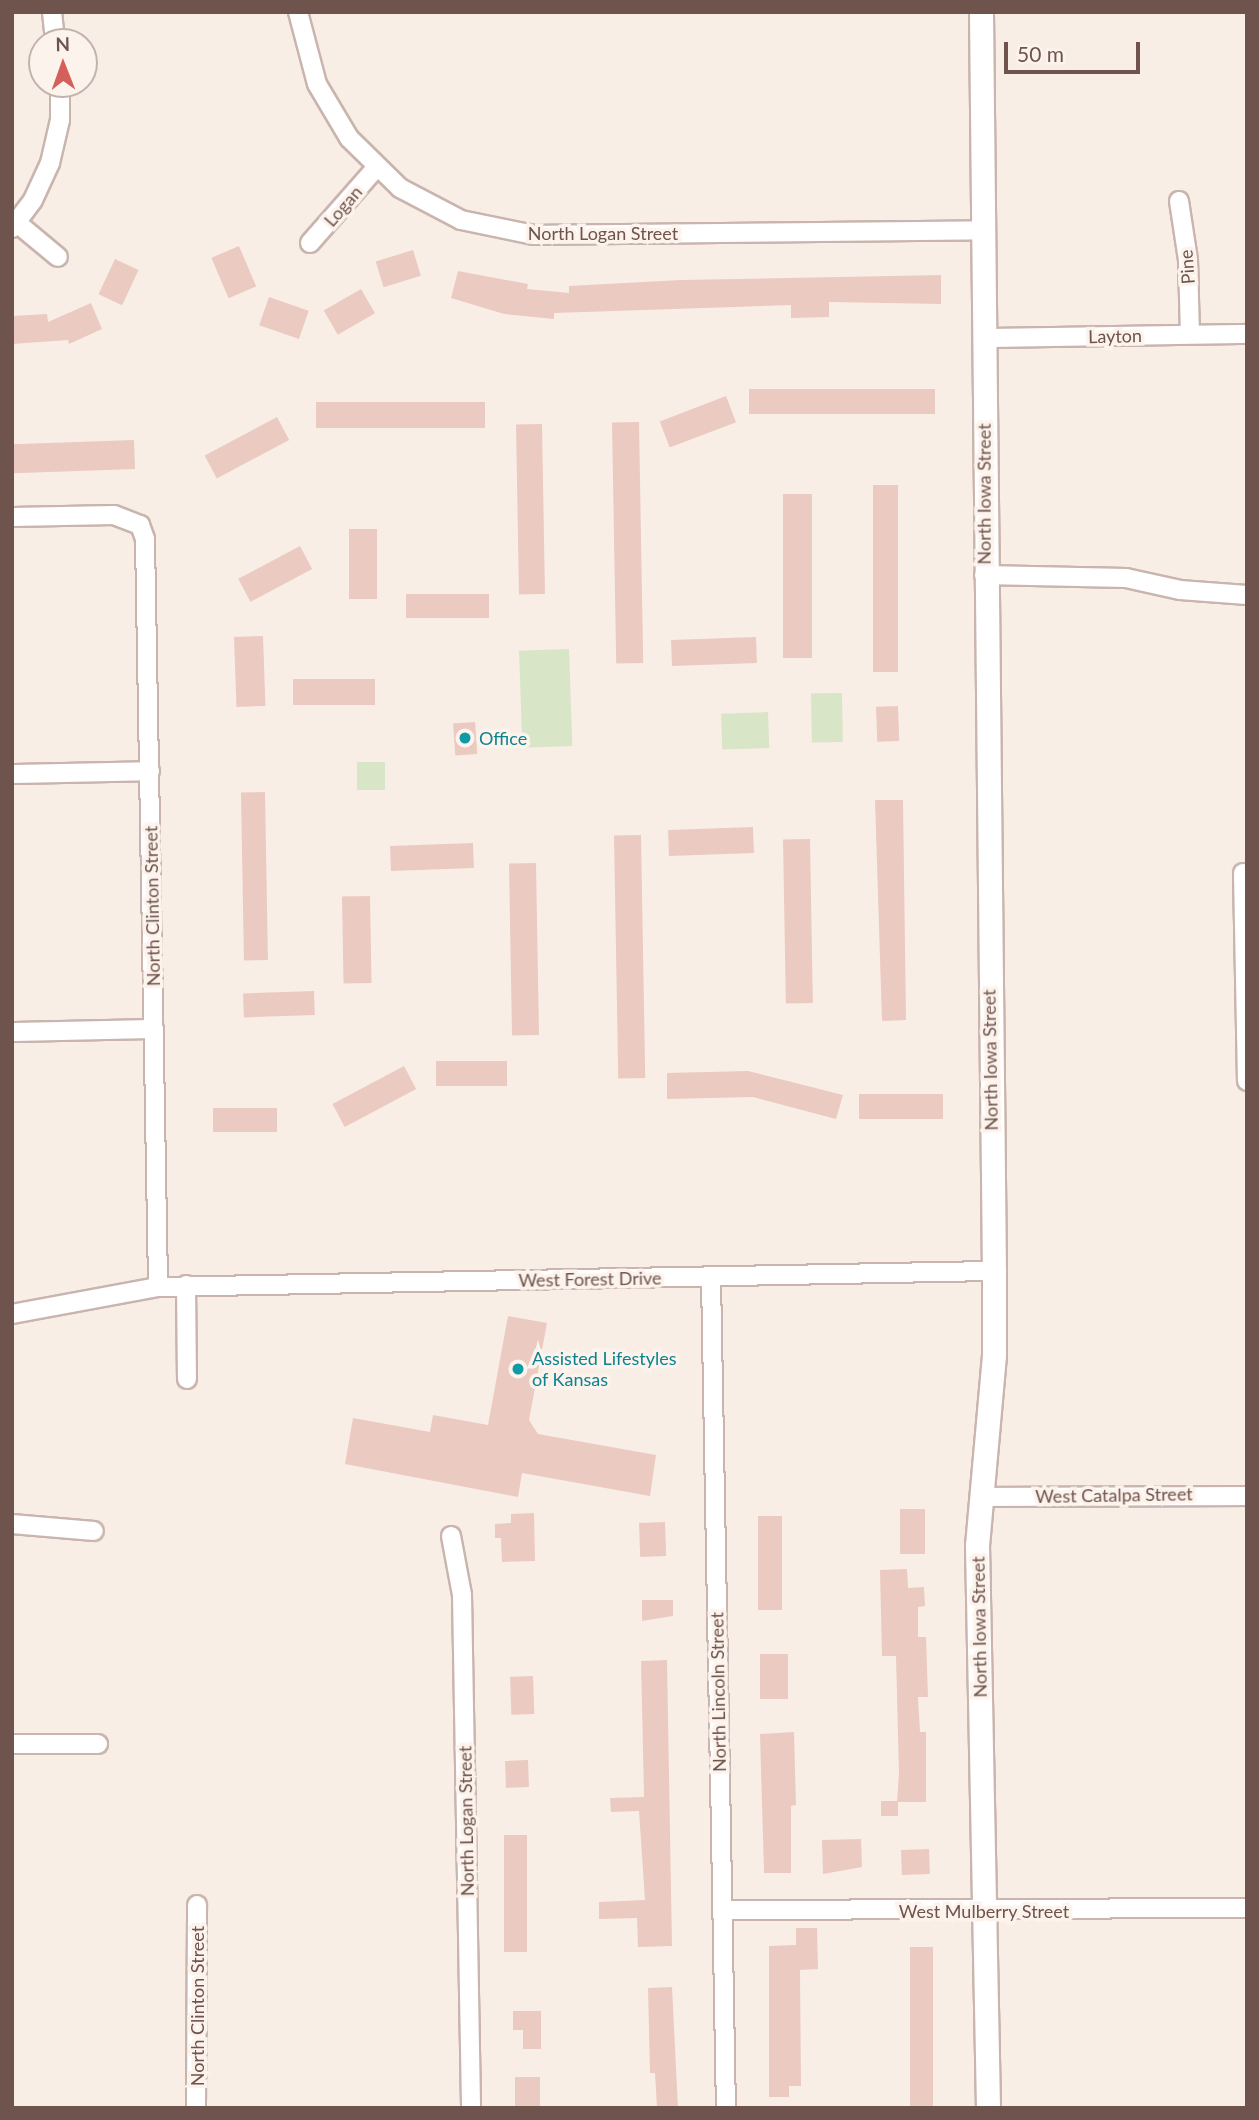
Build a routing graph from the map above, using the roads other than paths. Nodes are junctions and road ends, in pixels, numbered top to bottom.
1 (298, 12) edge
2 (981, 12) edge
3 (59, 98) edge
4 (376, 168) junction
5 (1178, 201) dead end
6 (15, 226) edge
7 (982, 230) junction
8 (310, 243) dead end
9 (58, 257) dead end
10 (1190, 334) junction
11 (1247, 334) edge
12 (983, 338) junction
13 (12, 517) edge
14 (984, 575) junction
15 (1247, 595) edge
16 (150, 771) junction
17 (12, 774) edge
18 (1243, 873) dead end
19 (154, 1029) junction
20 (12, 1032) edge
21 (1247, 1081) edge
22 (994, 1271) junction
23 (711, 1277) junction
24 (186, 1286) junction
25 (158, 1287) junction
26 (12, 1314) edge
27 (187, 1380) dead end
28 (1247, 1496) edge
29 (981, 1497) junction
30 (12, 1524) edge
31 (94, 1531) dead end
32 (451, 1536) dead end
33 (12, 1744) edge
34 (98, 1744) dead end
35 (197, 1905) dead end
36 (1247, 1908) edge
37 (722, 1910) junction
38 (984, 1912) junction
39 (196, 2108) edge
40 (471, 2108) edge
41 (726, 2108) edge
42 (988, 2108) edge

1 - 4 street, North Logan Street
2 - 7 street, North Iowa Street
3 - 6 street
4 - 7 street, North Logan Street
4 - 8 street, Logan
5 - 10 street, Pine
6 - 9 street
7 - 12 street, North Iowa Street
10 - 11 street, Layton
10 - 12 street, Layton
12 - 14 street, North Iowa Street
13 - 16 street, North Clinton Street
14 - 15 street
14 - 22 street, North Iowa Street
16 - 17 street
16 - 19 street, North Clinton Street
18 - 21 street
19 - 20 street
19 - 25 street, North Clinton Street
22 - 23 street, West Forest Drive
22 - 29 street, North Iowa Street
23 - 24 street, West Forest Drive
23 - 37 street, North Lincoln Street
24 - 25 street, West Forest Drive
24 - 27 street
25 - 26 street, West Forest Drive
28 - 29 street, West Catalpa Street
29 - 38 street, North Iowa Street
30 - 31 street
32 - 40 street, North Logan Street
33 - 34 street
35 - 39 street, North Clinton Street
36 - 38 street, West Mulberry Street
37 - 38 street, West Mulberry Street
37 - 41 street, North Lincoln Street
38 - 42 street, North Iowa Street

